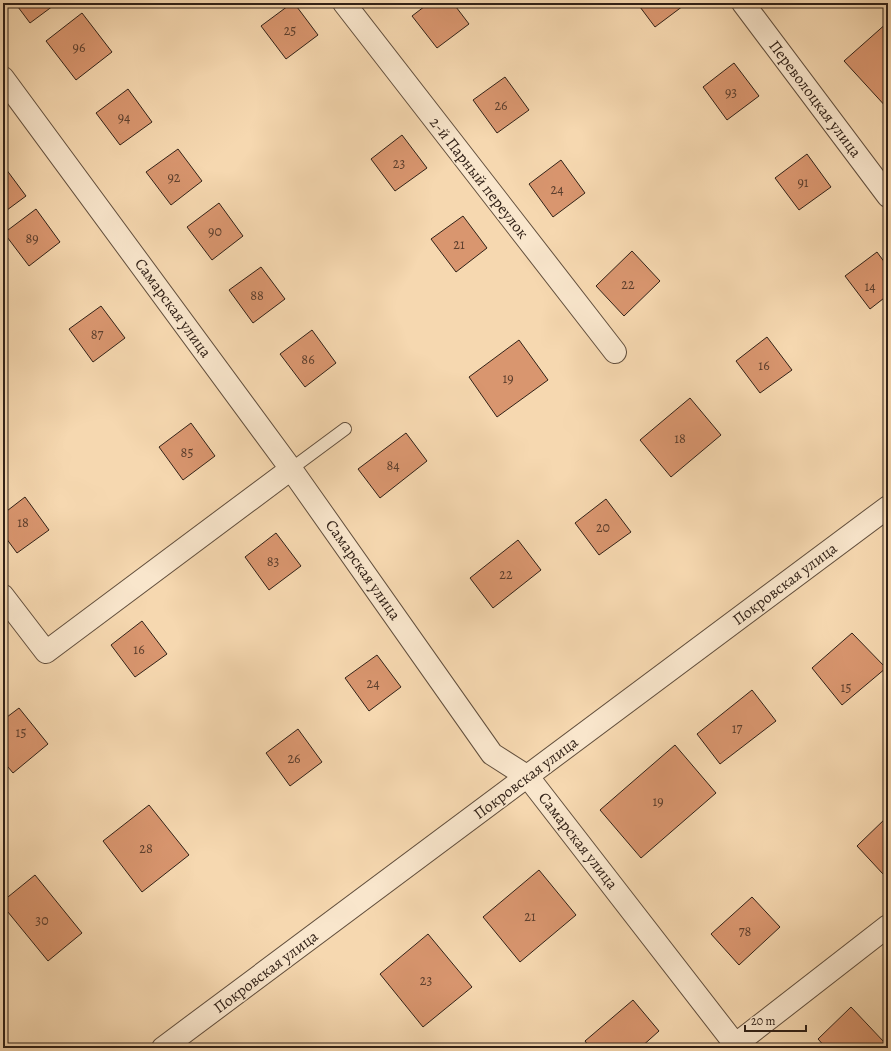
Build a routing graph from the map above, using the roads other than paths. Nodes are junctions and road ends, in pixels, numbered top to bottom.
1 (344, 3) edge
2 (743, 3) edge
3 (3, 78) edge
4 (888, 196) edge
5 (615, 352) dead end
6 (345, 429) dead end
7 (291, 469) junction
8 (888, 507) edge
9 (3, 596) edge
10 (528, 777) junction
11 (888, 926) edge
12 (735, 1047) edge
13 (163, 1048) edge

1 - 5 street, 2-й Парный переулок
2 - 4 street, Переволоцкая улица
3 - 7 street, Самарская улица
6 - 7 lane
7 - 9 street
7 - 10 street, Самарская улица
8 - 10 street, Покровская улица
10 - 12 street, Самарская улица
10 - 13 street, Покровская улица
11 - 12 street

